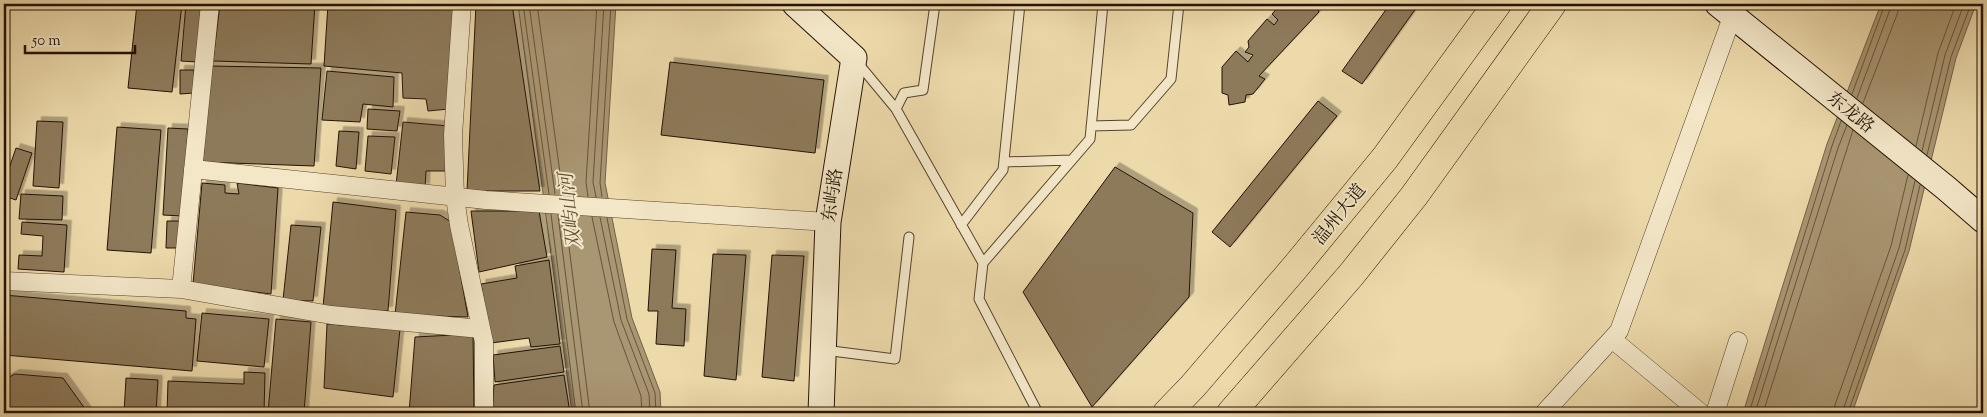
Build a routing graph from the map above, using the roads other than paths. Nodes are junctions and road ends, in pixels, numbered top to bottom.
1 (210, 4) edge
2 (462, 4) edge
3 (795, 4) edge
4 (935, 4) edge
5 (1020, 4) edge
6 (1103, 4) edge
7 (1179, 4) edge
8 (1498, 4) edge
9 (1552, 4) edge
10 (1725, 10) edge
11 (854, 58) junction
12 (896, 109) junction
13 (1091, 126) junction
14 (1071, 160) junction
15 (1004, 162) junction
16 (193, 169) junction
17 (455, 197) junction
18 (1983, 220) edge
19 (828, 222) junction
20 (961, 225) junction
21 (909, 237) dead end
22 (983, 263) junction
23 (4, 281) edge
24 (181, 290) junction
25 (481, 329) junction
26 (1612, 339) junction
27 (1738, 341) dead end
28 (822, 350) junction
29 (484, 413) edge
30 (821, 413) edge
31 (1038, 413) edge
32 (1167, 413) edge
33 (1231, 413) edge
34 (1544, 413) edge
35 (1701, 413) edge
36 (1715, 413) edge

1 - 16 street
2 - 17 street
3 - 11 street
4 - 12 lane
5 - 15 lane
6 - 13 lane
7 - 13 lane
8 - 32 main road, 温州大道
9 - 33 main road
10 - 18 street, 东龙路
10 - 26 street
11 - 12 lane
11 - 19 street, 东屿路
12 - 20 lane
13 - 14 lane
14 - 15 lane
14 - 22 lane
15 - 20 lane
16 - 17 street
16 - 24 street
17 - 19 street
17 - 25 street
19 - 28 street, 东屿路
20 - 22 lane
21 - 28 lane
22 - 31 lane
23 - 24 street
24 - 25 street
25 - 29 street
26 - 34 street
26 - 35 street
27 - 36 street
28 - 30 street, 东屿路

